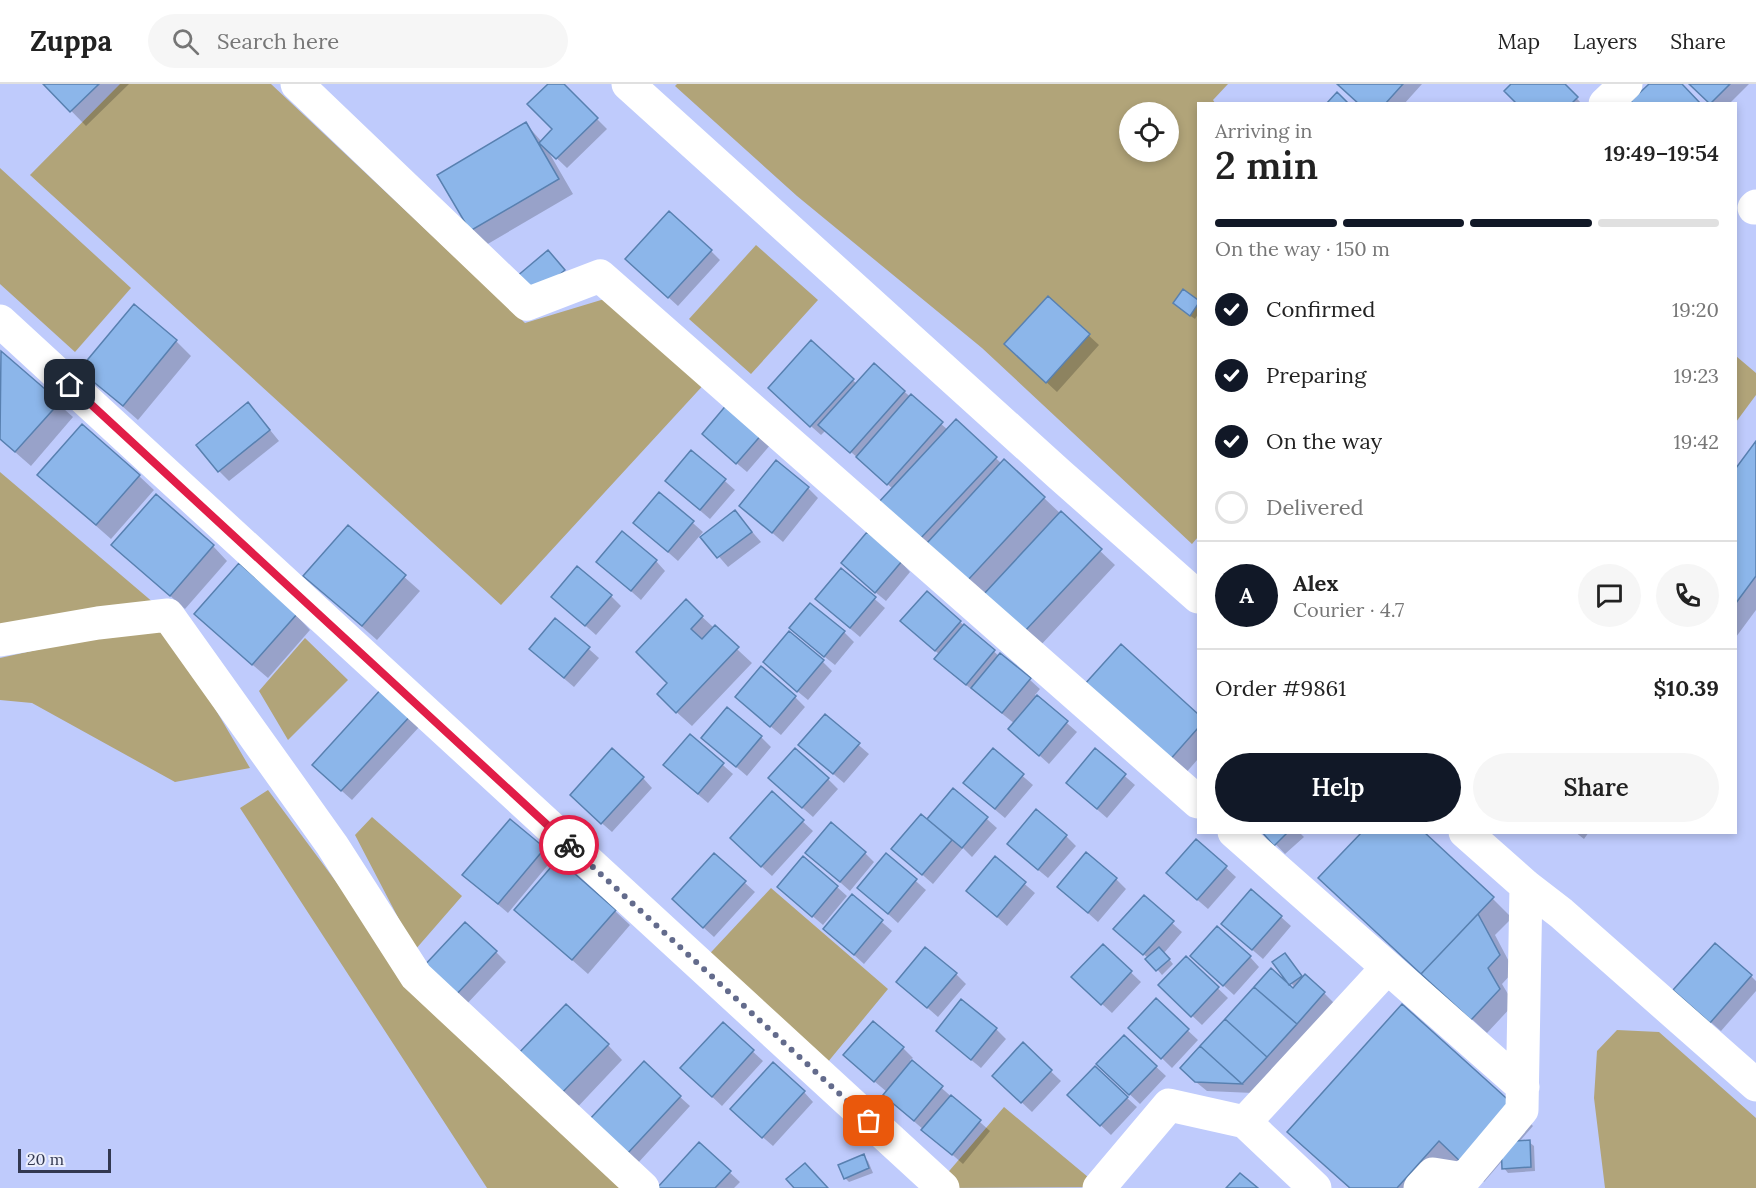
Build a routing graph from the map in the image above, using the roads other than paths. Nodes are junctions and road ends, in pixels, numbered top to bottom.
1 (297, 84) edge
2 (628, 84) edge
3 (1626, 84) edge
4 (1607, 102) edge
5 (0, 321) edge
6 (1197, 596) edge
7 (0, 640) edge
8 (1197, 801) edge
9 (1235, 834) edge
10 (1467, 834) edge
11 (1526, 886) junction
12 (1387, 968) junction
13 (1756, 1085) edge
14 (1523, 1087) junction
15 (1245, 1122) junction
16 (1468, 1184) edge
17 (643, 1188) edge
18 (942, 1188) edge
19 (1099, 1188) edge
20 (1316, 1188) edge
21 (1420, 1188) edge

1 - 8 street
2 - 6 street
3 - 4 street
5 - 18 street
7 - 17 street
9 - 12 street
10 - 11 street
11 - 13 street
11 - 14 street
12 - 14 street
12 - 15 street
14 - 16 street
15 - 19 street
15 - 20 street
16 - 21 street

